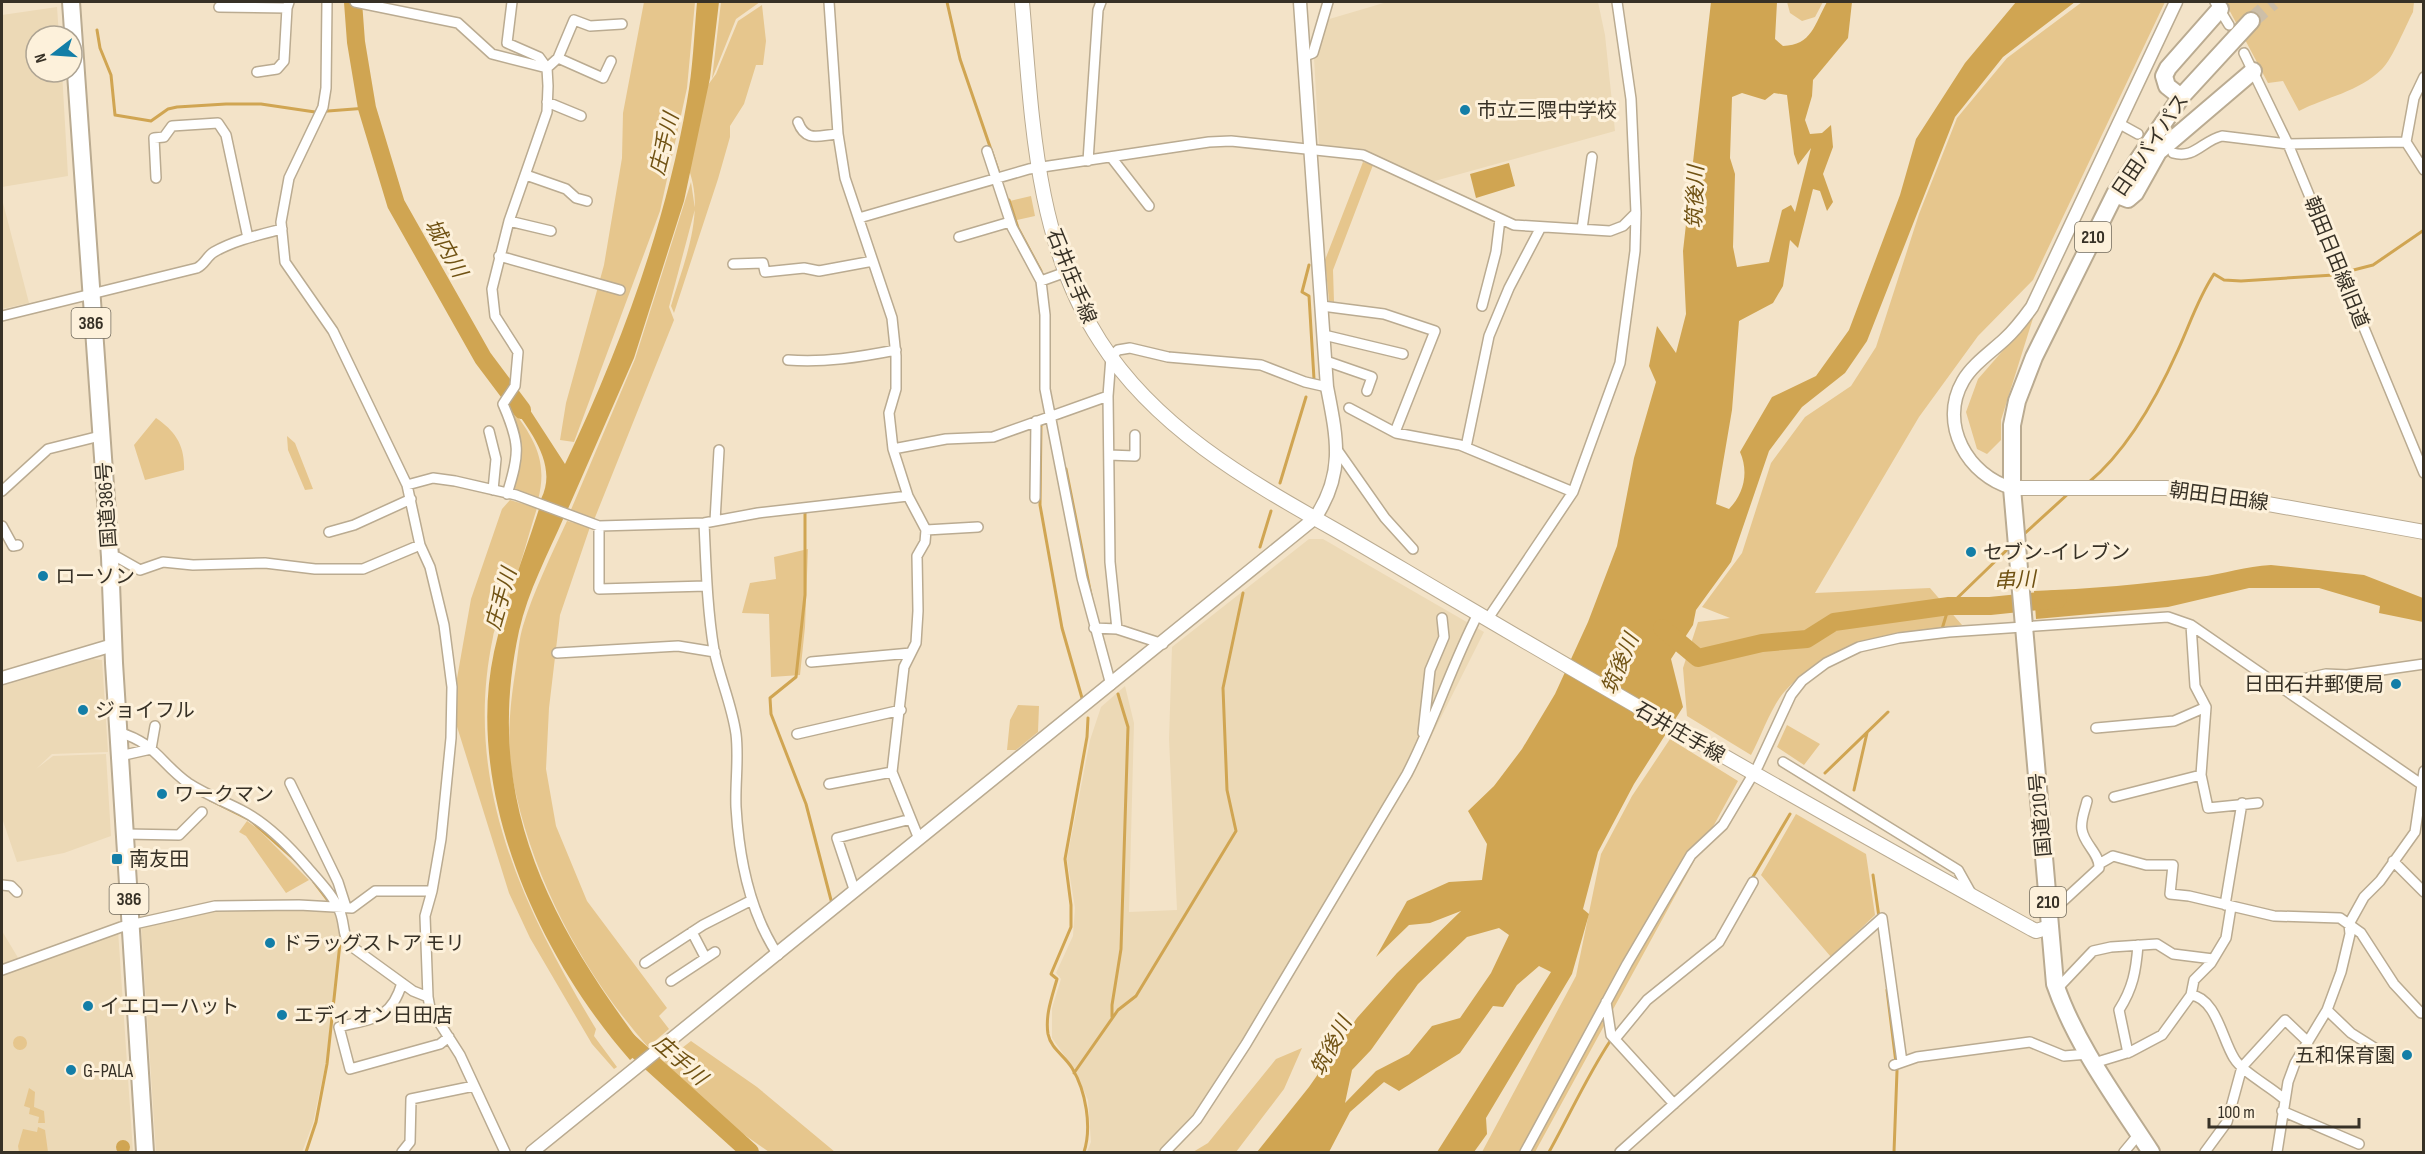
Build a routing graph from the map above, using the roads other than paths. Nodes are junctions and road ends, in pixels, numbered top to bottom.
1 (70, 2) edge
2 (327, 2) edge
3 (361, 2) edge
4 (512, 2) edge
5 (829, 2) edge
6 (1022, 2) edge
7 (1101, 2) edge
8 (1300, 2) edge
9 (1328, 2) edge
10 (1617, 2) edge
11 (2176, 2) edge
12 (288, 5) edge
13 (2217, 5) edge
14 (219, 7) dead end
15 (2251, 21) tunnel mouth
16 (622, 24) dead end
17 (2229, 25) tunnel mouth
18 (2244, 53) tunnel mouth
19 (1305, 56) junction
20 (558, 58) junction
21 (610, 61) dead end
22 (547, 68) junction
23 (2253, 71) junction
24 (257, 72) dead end
25 (2424, 77) edge
26 (2181, 97) junction
27 (547, 102) junction
28 (581, 116) dead end
29 (798, 122) dead end
30 (2118, 123) junction
31 (838, 134) junction
32 (2138, 134) dead end
33 (2406, 142) junction
34 (2288, 144) junction
35 (1311, 149) junction
36 (987, 151) dead end
37 (2173, 153) dead end
38 (1592, 157) dead end
39 (1111, 158) junction
40 (1088, 161) junction
41 (1038, 168) junction
42 (2424, 170) edge
43 (526, 175) junction
44 (156, 178) dead end
45 (995, 180) junction
46 (2115, 194) junction
47 (587, 201) dead end
48 (1149, 206) dead end
49 (1636, 213) junction
50 (859, 218) junction
51 (1500, 219) junction
52 (509, 221) junction
53 (1010, 222) junction
54 (1541, 227) junction
55 (282, 229) junction
56 (1582, 229) junction
57 (550, 231) dead end
58 (959, 237) dead end
59 (248, 238) junction
60 (498, 256) junction
61 (873, 261) junction
62 (733, 264) dead end
63 (1066, 272) junction
64 (1041, 281) junction
65 (620, 290) dead end
66 (89, 296) junction
67 (1322, 306) junction
68 (1482, 306) dead end
69 (2, 316) edge
70 (1324, 335) junction
71 (896, 350) junction
72 (1403, 354) dead end
73 (1111, 357) junction
74 (788, 360) dead end
75 (1326, 361) junction
76 (1327, 387) junction
77 (1367, 391) dead end
78 (1108, 396) junction
79 (1349, 408) dead end
80 (1051, 415) junction
81 (1036, 421) junction
82 (489, 431) dead end
83 (1395, 432) junction
84 (1135, 435) dead end
85 (100, 436) junction
86 (1466, 447) junction
87 (893, 449) junction
88 (719, 450) dead end
89 (1338, 451) junction
90 (1109, 455) junction
91 (2424, 473) edge
92 (407, 485) junction
93 (2012, 488) junction
94 (493, 490) junction
95 (2, 491) edge
96 (1573, 492) junction
97 (511, 494) junction
98 (908, 496) junction
99 (1035, 498) dead end
100 (411, 499) junction
101 (1315, 519) junction
102 (715, 521) junction
103 (705, 523) junction
104 (2, 526) edge
105 (599, 526) junction
106 (978, 527) dead end
107 (926, 530) junction
108 (329, 531) dead end
109 (2424, 532) edge
110 (18, 545) dead end
111 (420, 545) junction
112 (1413, 549) dead end
113 (110, 557) junction
114 (706, 586) junction
115 (1442, 618) dead end
116 (1488, 620) junction
117 (2191, 625) junction
118 (2025, 627) junction
119 (1098, 628) junction
120 (1117, 629) junction
121 (1163, 644) junction
122 (113, 645) junction
123 (715, 651) junction
124 (557, 653) dead end
125 (911, 653) junction
126 (811, 662) dead end
127 (2424, 664) edge
128 (2, 678) edge
129 (1111, 685) junction
130 (2276, 685) junction
131 (2206, 707) junction
132 (901, 710) junction
133 (155, 726) dead end
134 (2096, 728) dead end
135 (118, 732) junction
136 (797, 734) dead end
137 (1421, 747) junction
138 (150, 750) junction
139 (120, 756) junction
140 (1783, 762) dead end
141 (1748, 771) junction
142 (2424, 771) edge
143 (892, 772) junction
144 (2201, 775) junction
145 (290, 783) dead end
146 (829, 784) dead end
147 (2421, 784) junction
148 (2114, 797) dead end
149 (2087, 801) dead end
150 (2242, 803) junction
151 (2258, 803) dead end
152 (202, 812) dead end
153 (911, 819) junction
154 (2415, 832) junction
155 (125, 834) junction
156 (2424, 838) edge
157 (919, 839) junction
158 (2393, 861) junction
159 (2099, 864) junction
160 (1753, 882) dead end
161 (2, 885) edge
162 (432, 891) junction
163 (17, 892) dead end
164 (855, 892) junction
165 (2424, 892) edge
166 (1973, 897) junction
167 (752, 900) junction
168 (2228, 906) junction
169 (338, 907) junction
170 (2049, 920) junction
171 (2349, 924) junction
172 (131, 925) junction
173 (692, 932) junction
174 (2138, 945) junction
175 (715, 952) dead end
176 (778, 955) junction
177 (705, 957) junction
178 (2213, 958) junction
179 (645, 963) dead end
180 (2, 970) edge
181 (671, 981) dead end
182 (402, 983) junction
183 (2057, 989) junction
184 (2192, 995) junction
185 (428, 997) junction
186 (1606, 1002) junction
187 (2327, 1010) junction
188 (2421, 1013) dead end
189 (449, 1037) junction
190 (1613, 1037) junction
191 (2308, 1042) junction
192 (2128, 1053) junction
193 (2389, 1057) dead end
194 (2091, 1058) junction
195 (2242, 1067) junction
196 (474, 1086) junction
197 (2284, 1099) junction
198 (1674, 1104) junction
199 (2282, 1111) junction
200 (2139, 1134) junction
201 (2359, 1144) dead end
202 (145, 1152) edge
203 (402, 1152) edge
204 (505, 1152) edge
205 (532, 1152) edge
206 (1165, 1152) edge
207 (1525, 1152) edge
208 (1620, 1152) edge
209 (2124, 1152) edge
210 (2151, 1152) edge
211 (2205, 1152) edge
212 (2277, 1152) edge

1 - 66 highway, 国道386号 / 386
2 - 55 street
3 - 22 street
4 - 22 street
5 - 31 street
6 - 41 main road, 石井庄手線
7 - 40 street
8 - 19 street
9 - 19 street
10 - 49 street
11 - 30 street
12 - 14 street
12 - 24 street
13 - 17 street
13 - 26 highway
15 - 26 highway, 日田バイパス / 210
16 - 20 street
18 - 23 street, 朝田日田線旧道
19 - 35 street
20 - 21 street
20 - 22 street
22 - 27 street
23 - 34 street, 朝田日田線旧道
23 - 46 highway
25 - 33 street
26 - 46 highway, 日田バイパス / 210
27 - 28 street
27 - 43 street
29 - 31 street
30 - 32 street
30 - 93 street
31 - 50 street
33 - 34 street
33 - 42 street
34 - 37 street
34 - 91 street, 朝田日田線旧道
35 - 39 street
35 - 51 street
35 - 67 street
36 - 45 street
38 - 56 street
39 - 40 street
39 - 48 street
40 - 41 street
41 - 45 street
41 - 63 main road, 石井庄手線
43 - 47 street
43 - 52 street
44 - 59 street
45 - 50 street
45 - 53 street
46 - 93 highway, 日田バイパス / 210
49 - 56 street
49 - 96 street
50 - 61 street
51 - 54 street
51 - 68 street
52 - 57 street
52 - 60 street
53 - 58 street
53 - 64 street
54 - 56 street
54 - 86 street
55 - 59 street
55 - 92 street
59 - 66 street
60 - 65 street
60 - 97 street
61 - 62 street
61 - 71 street
63 - 64 street
63 - 73 main road, 石井庄手線
64 - 80 street
66 - 69 street
66 - 85 highway, 国道386号 / 386
67 - 70 street
67 - 83 street
70 - 72 street
70 - 75 street
71 - 74 street
71 - 87 street
73 - 76 street
73 - 78 street
73 - 101 main road, 石井庄手線
75 - 76 street
75 - 77 street
76 - 89 street
78 - 80 street
78 - 90 street
79 - 83 street
80 - 81 street
80 - 119 street
81 - 87 street
81 - 99 street
82 - 94 street
83 - 86 street
84 - 90 street
85 - 95 street
85 - 113 highway, 国道386号 / 386
86 - 96 street
87 - 98 street
88 - 102 street
89 - 101 street
89 - 112 street
90 - 120 street
92 - 94 street
92 - 100 street
93 - 109 main road, 朝田日田線
93 - 118 highway, 国道210号 / 210
94 - 97 street
96 - 116 street
97 - 105 street
98 - 102 street
98 - 107 street
100 - 108 street
100 - 111 street
101 - 116 main road, 石井庄手線
101 - 121 street
102 - 103 street
103 - 105 street
103 - 114 street
104 - 110 street
105 - 114 street
106 - 107 street
107 - 125 street
111 - 113 street
111 - 162 street
113 - 122 highway, 国道386号 / 386
114 - 123 street
115 - 137 street
116 - 137 street
116 - 141 main road, 石井庄手線
117 - 118 street
117 - 130 street
117 - 131 street
118 - 141 street
118 - 170 highway, 国道210号 / 210
119 - 120 street
119 - 129 street
120 - 121 street
121 - 129 street
122 - 128 street
122 - 135 highway, 国道386号 / 386
123 - 124 street
123 - 167 street
125 - 126 street
125 - 132 street
127 - 130 street
129 - 157 street
130 - 147 street
131 - 134 street
131 - 144 street
132 - 136 street
132 - 143 street
133 - 138 street
135 - 138 street
135 - 139 highway, 国道386号 / 386
137 - 206 street
138 - 139 street
138 - 169 street
139 - 155 highway, 国道386号 / 386
140 - 166 street
141 - 166 main road, 石井庄手線
141 - 186 street
142 - 147 street
143 - 146 street
143 - 153 street
144 - 148 street
144 - 150 street
145 - 169 street
147 - 154 street
149 - 159 street
150 - 151 street
150 - 168 street
152 - 155 street
153 - 157 street
153 - 164 street
154 - 156 street
154 - 158 street
155 - 172 highway, 国道386号 / 386
157 - 164 street
158 - 165 street
158 - 171 street
159 - 168 street
159 - 170 street
160 - 190 street
161 - 163 street
162 - 169 street
162 - 185 street
164 - 176 street
166 - 170 main road, 石井庄手線
167 - 173 street
167 - 176 street
168 - 171 street
168 - 178 street
169 - 172 street
169 - 182 street
170 - 183 highway, 国道210号 / 210
171 - 187 street
171 - 188 street
172 - 180 street
172 - 202 highway, 国道386号 / 386
173 - 177 street
173 - 179 street
174 - 178 street
174 - 183 street
174 - 192 street
175 - 177 street
176 - 205 street
177 - 181 street
178 - 184 street
182 - 185 street
182 - 189 street
183 - 194 highway, 国道210号 / 210
184 - 192 street
184 - 195 street
185 - 189 street
186 - 190 street
186 - 207 street
187 - 191 street
187 - 193 street
189 - 196 street
190 - 198 street
191 - 195 street
191 - 197 street
192 - 194 street
194 - 198 street
194 - 200 highway, 国道210号 / 210
195 - 197 street
195 - 211 street
196 - 203 street
196 - 204 street
197 - 199 street
198 - 208 street
199 - 201 street
199 - 212 street
200 - 209 street
200 - 210 highway, 国道210号 / 210

